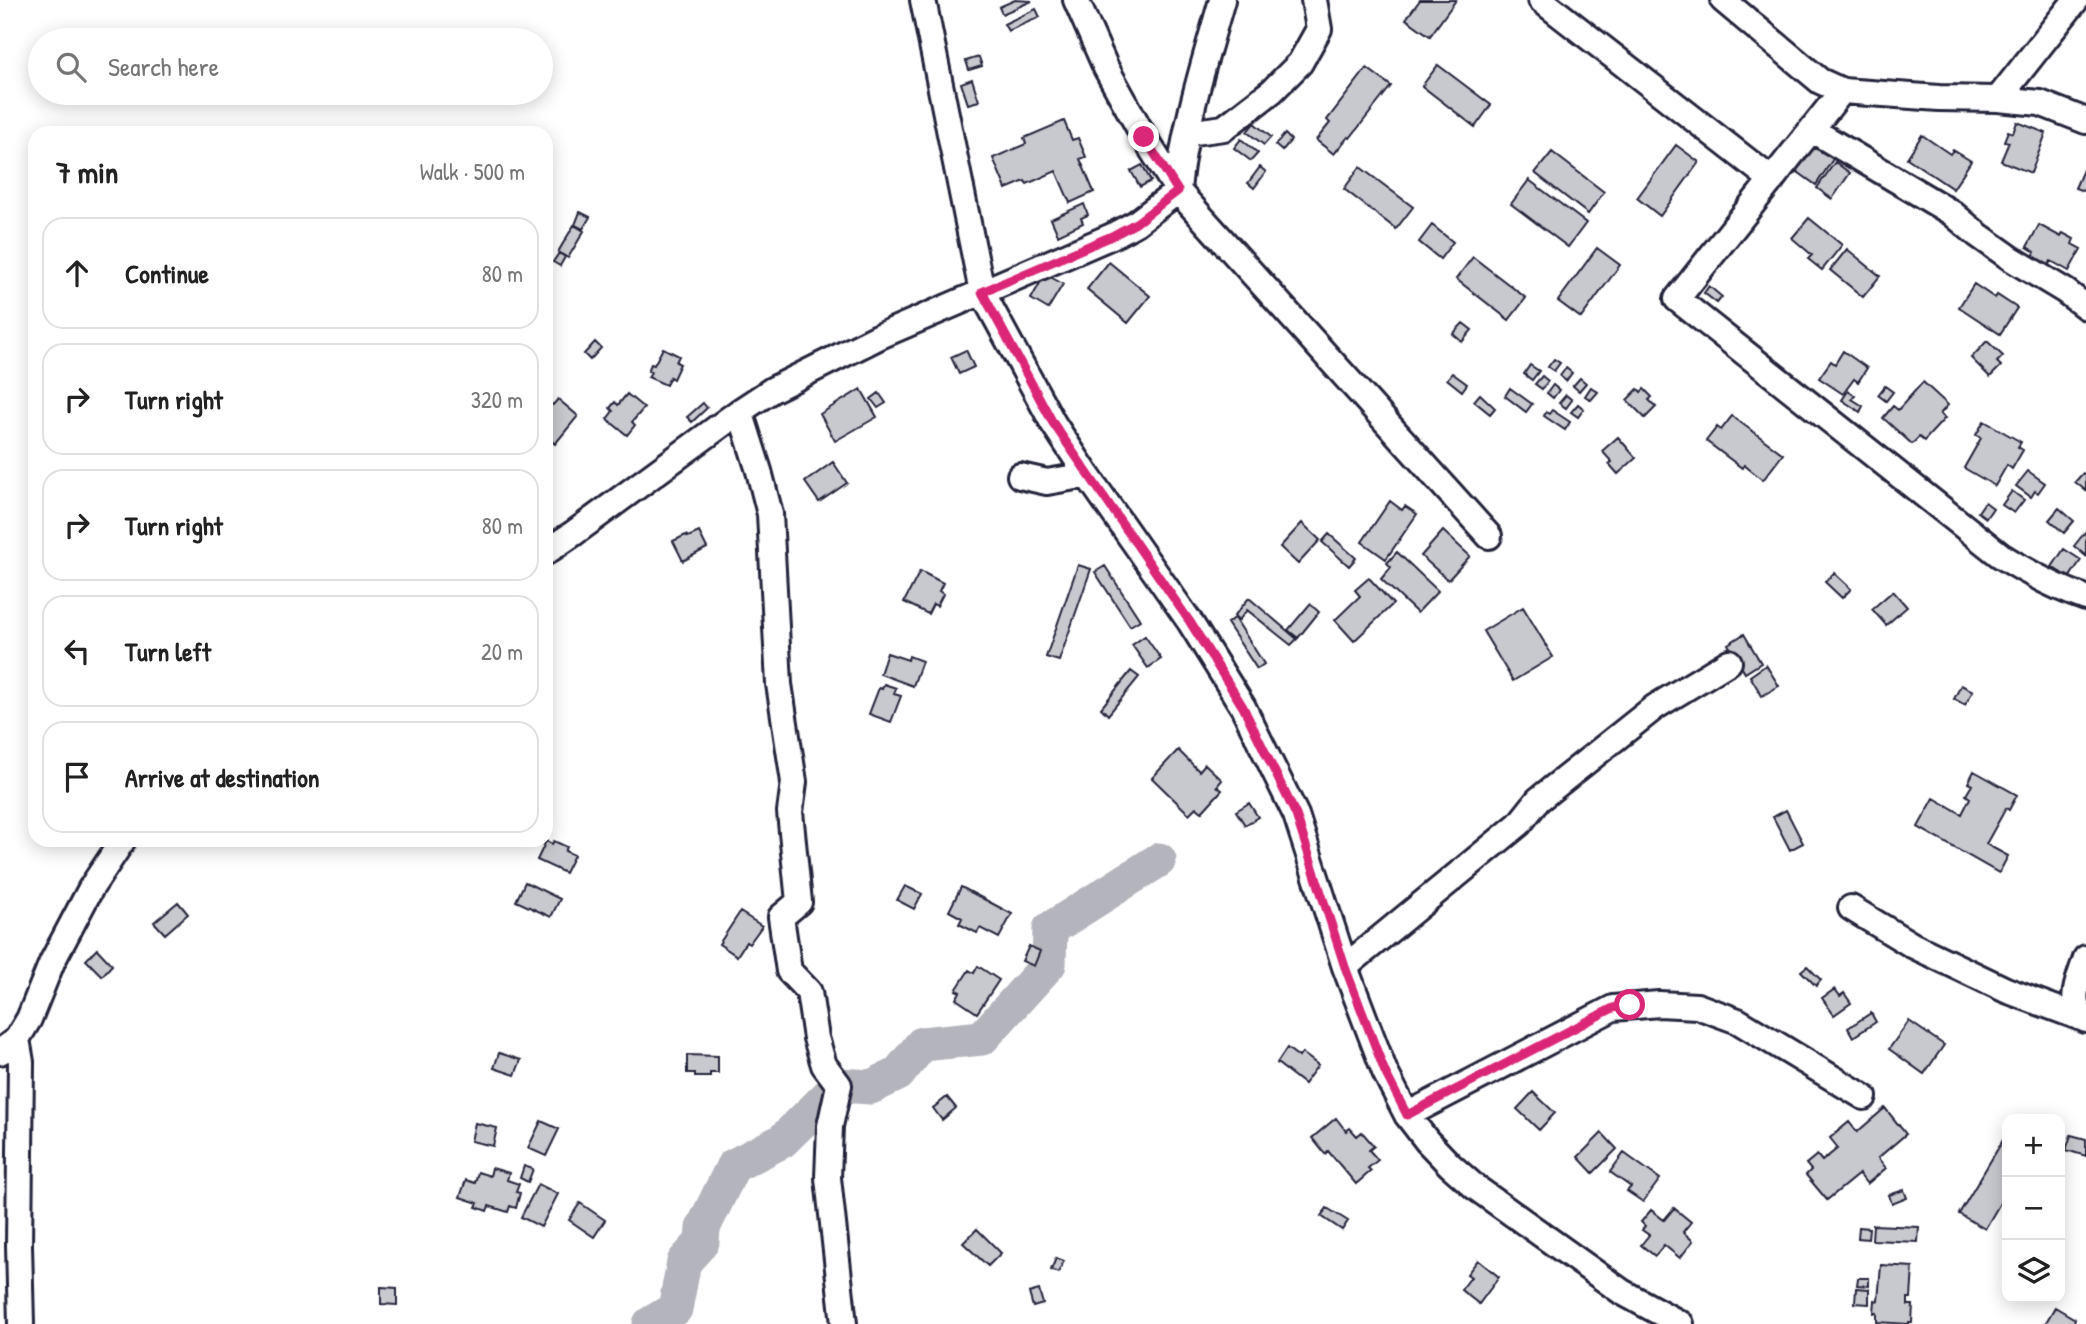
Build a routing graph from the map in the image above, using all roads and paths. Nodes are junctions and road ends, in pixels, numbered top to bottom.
1 (923, 0) edge
2 (1076, 0) edge
3 (1222, 0) edge
4 (1314, 0) edge
5 (1541, 0) edge
6 (1723, 0) edge
7 (2076, 0) edge
8 (1842, 91) junction
9 (1998, 99) junction
10 (2086, 121) edge
11 (1812, 130) junction
12 (1187, 133) junction
13 (1772, 180) junction
14 (1178, 191) junction
15 (982, 292) junction
16 (2086, 307) edge
17 (740, 411) junction
18 (1087, 475) junction
19 (1020, 476) dead end
20 (1489, 536) dead end
21 (553, 547) edge
22 (2086, 598) edge
23 (1729, 662) dead end
24 (117, 847) edge
25 (1851, 908) dead end
26 (2086, 958) edge
27 (1345, 967) junction
28 (2085, 1020) edge
29 (9, 1045) edge
30 (1864, 1097) dead end
31 (1407, 1115) junction
32 (21, 1324) edge
33 (844, 1324) edge
34 (1681, 1324) edge

1 - 15 street
2 - 14 street
3 - 12 street
4 - 12 street
5 - 13 street
6 - 8 street
7 - 9 street
8 - 9 street
8 - 11 street
9 - 10 street
11 - 13 street
11 - 16 street
12 - 14 street
13 - 22 street
14 - 15 street
14 - 20 street
15 - 17 street
15 - 18 street
17 - 21 street
17 - 33 street
18 - 19 street
18 - 27 street
23 - 27 street
24 - 29 street
25 - 28 street
26 - 28 street
27 - 31 street
29 - 32 street
30 - 31 street
31 - 34 street

